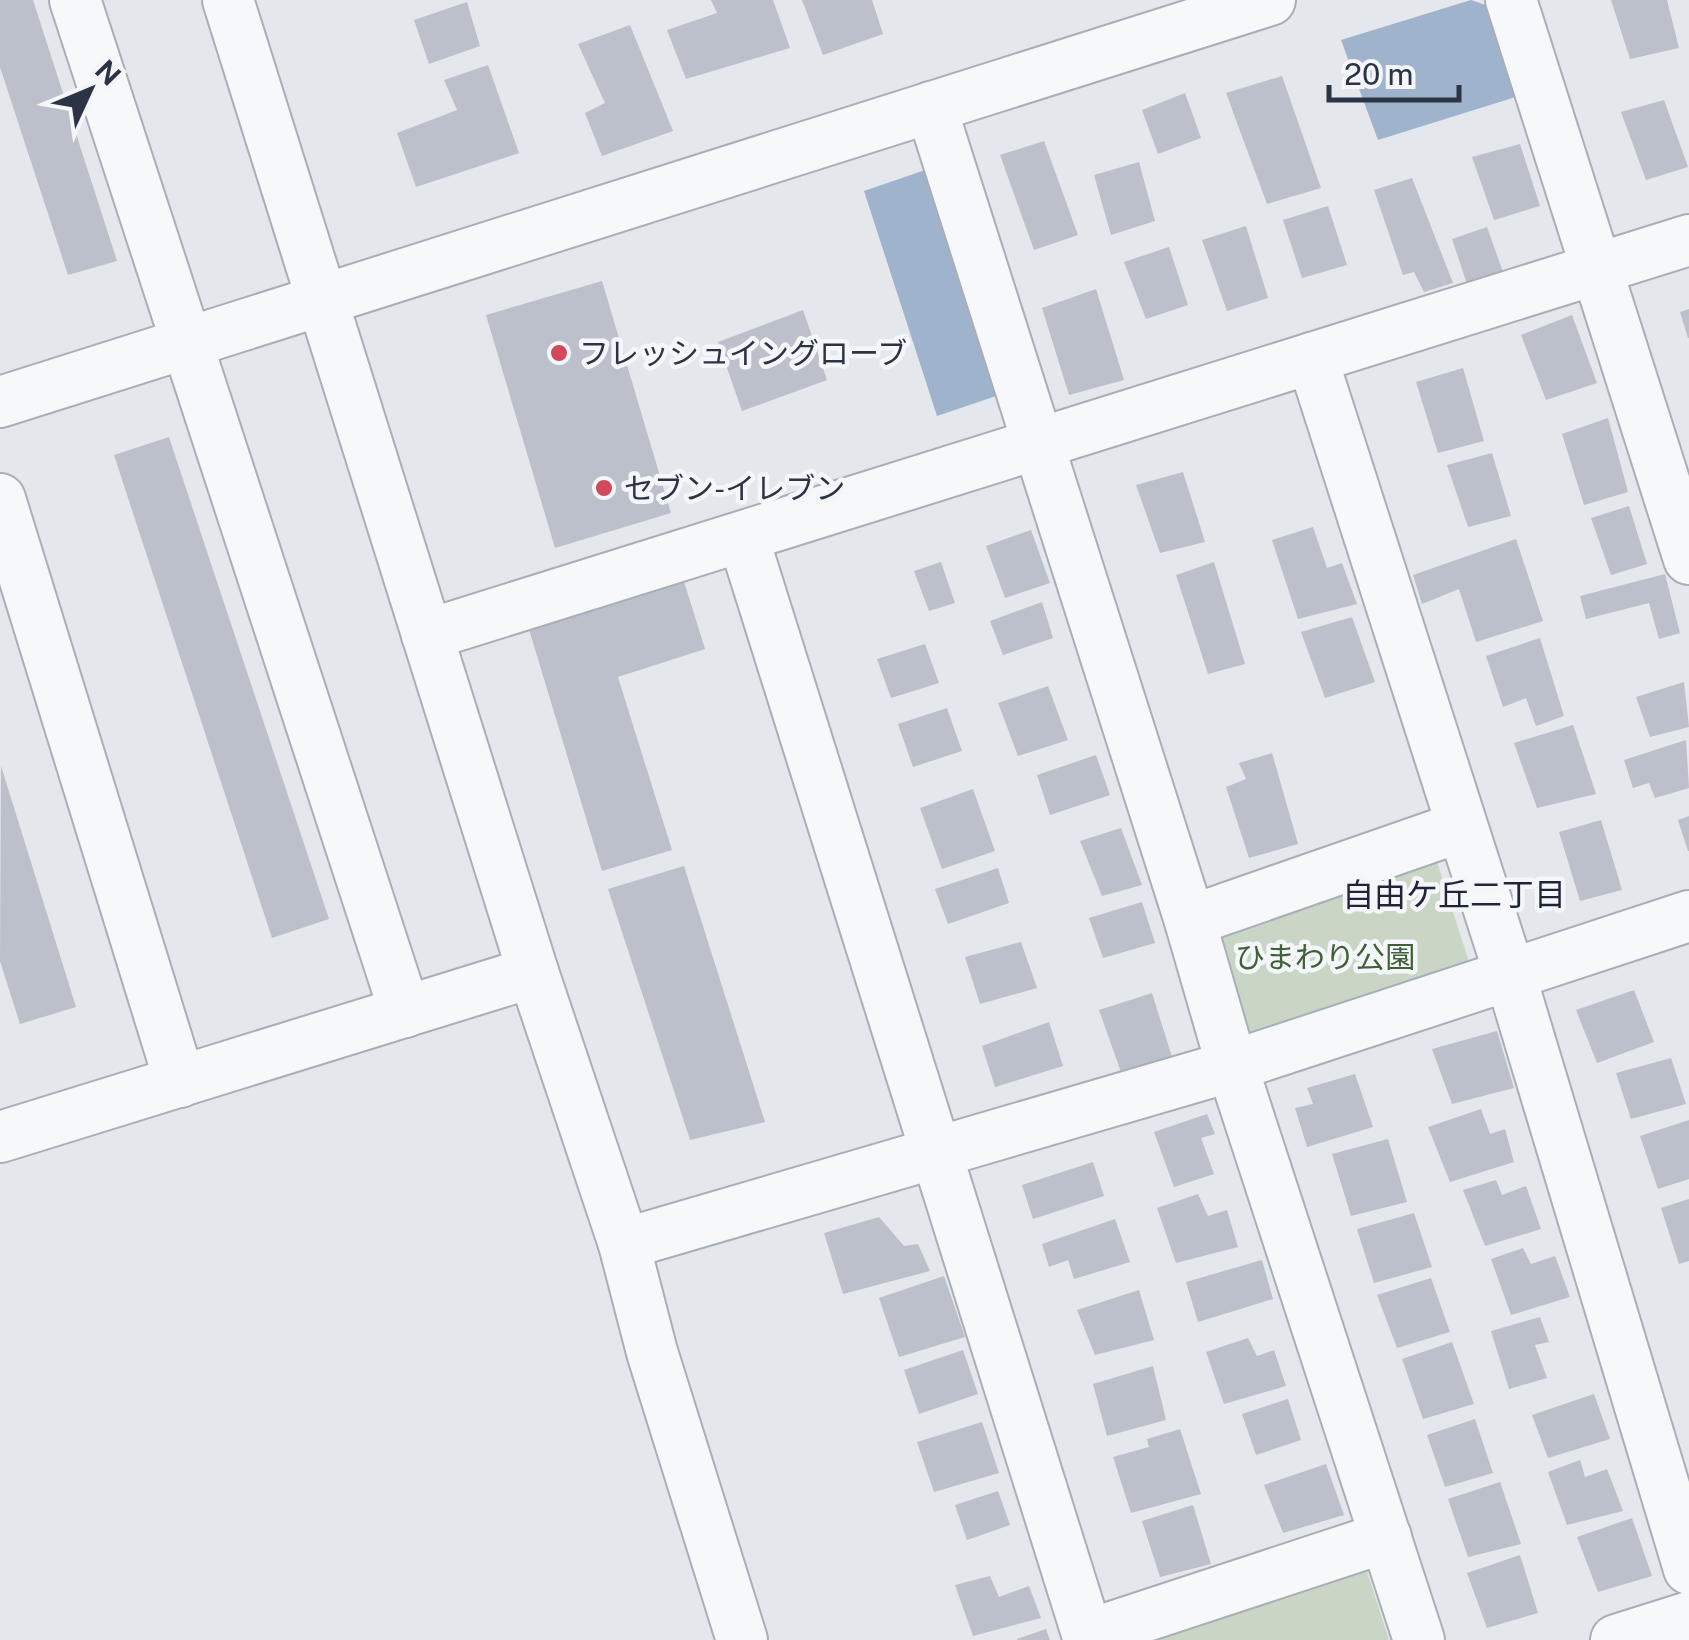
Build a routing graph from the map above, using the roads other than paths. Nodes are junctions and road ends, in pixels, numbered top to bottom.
1 (75, 0) edge
2 (228, 0) edge
3 (1270, 0) edge
4 (1511, 0) edge
5 (1128, 21) edge
6 (931, 107) junction
7 (1689, 240) edge
8 (1596, 269) junction
9 (322, 300) junction
10 (184, 344) junction
11 (1312, 358) junction
12 (0, 402) edge
13 (1040, 443) junction
14 (0, 499) edge
15 (742, 537) junction
16 (1689, 559) edge
17 (428, 635) junction
18 (1460, 827) junction
19 (1689, 916) edge
20 (1190, 922) junction
21 (533, 972) junction
22 (1511, 978) junction
23 (405, 1012) junction
24 (1232, 1066) junction
25 (180, 1082) junction
26 (0, 1138) edge
27 (934, 1154) junction
28 (624, 1244) junction
29 (1386, 1537) junction
30 (1689, 1569) edge
31 (1689, 1617) edge
32 (1088, 1638) edge
33 (742, 1640) edge
34 (1418, 1640) edge
35 (1616, 1640) edge

1 - 10 street
2 - 9 street
3 - 5 street
4 - 8 street
5 - 6 street
6 - 9 street
6 - 13 street
7 - 8 street
8 - 11 street
8 - 16 street
9 - 10 street
9 - 17 street
10 - 12 street
10 - 23 street
11 - 13 street
11 - 18 street
13 - 15 street
13 - 20 street
14 - 25 street
15 - 17 street
15 - 27 street
17 - 21 street
18 - 20 street
18 - 22 street
19 - 22 street
20 - 24 street
21 - 23 street
21 - 28 street
22 - 24 street
22 - 30 street
23 - 25 street
24 - 27 street
24 - 29 street
25 - 26 street
27 - 28 street
27 - 32 street
28 - 33 street
29 - 32 street
29 - 34 street
31 - 35 street

